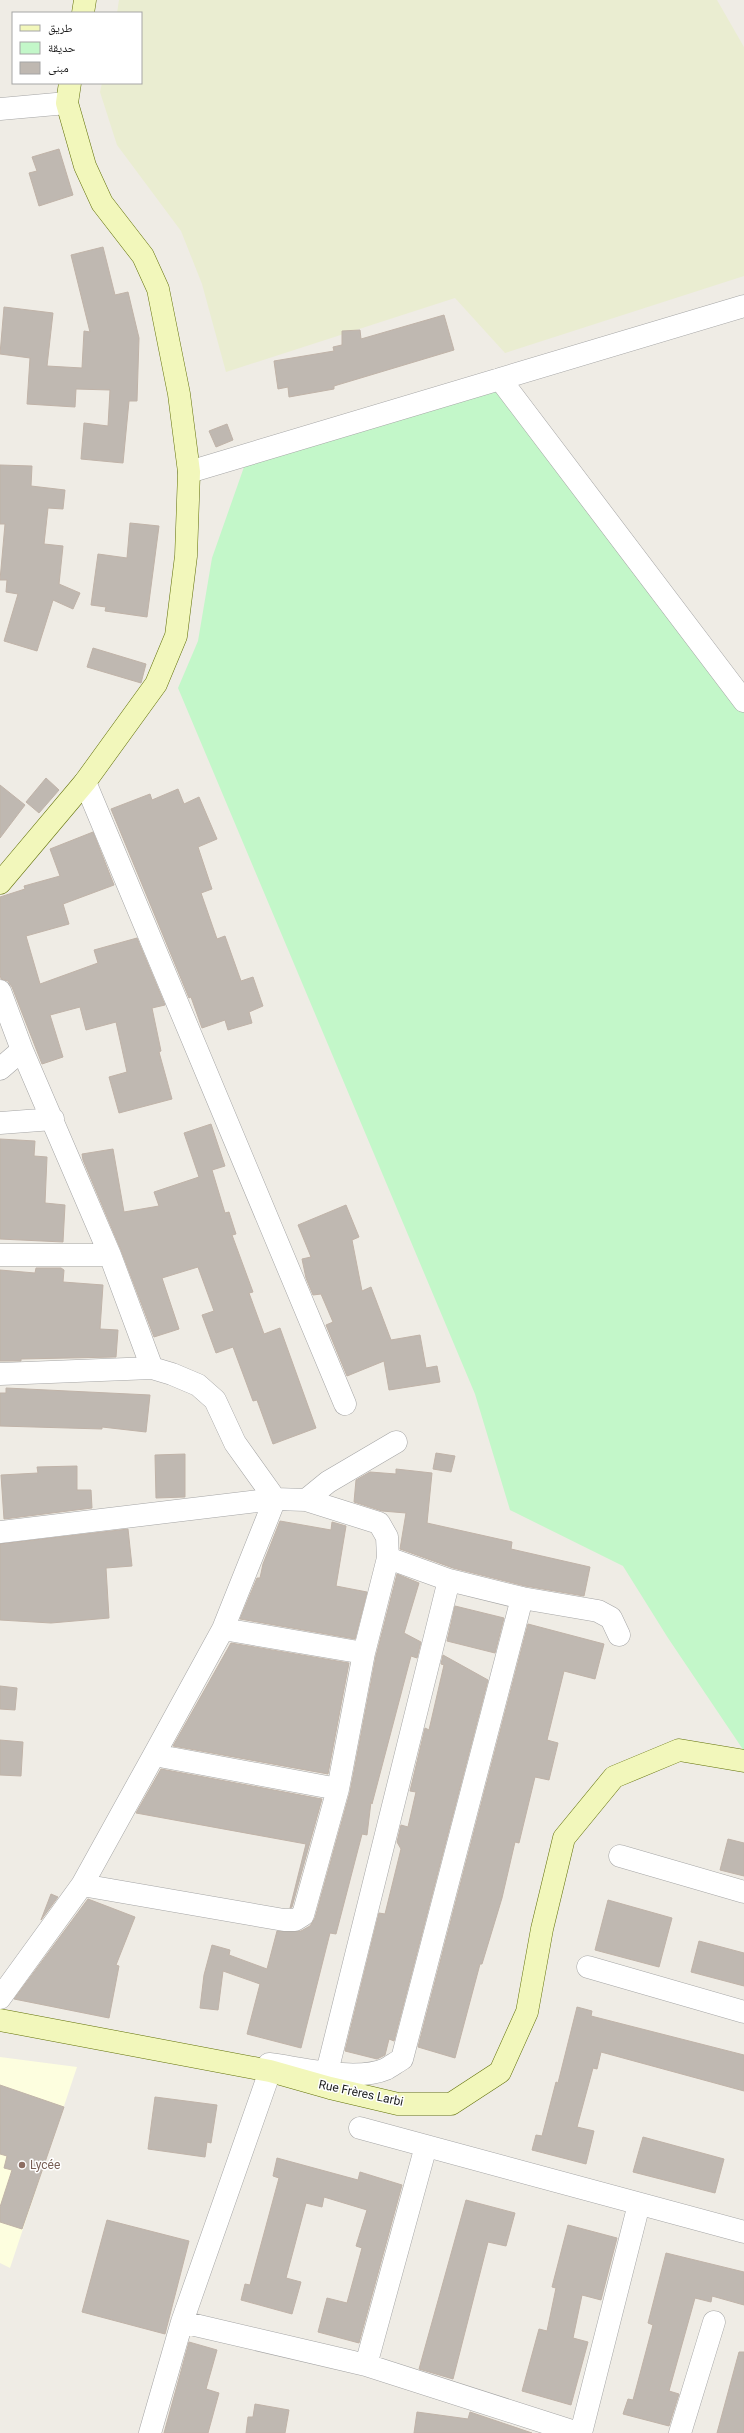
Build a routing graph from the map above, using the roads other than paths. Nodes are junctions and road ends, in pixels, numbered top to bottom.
1 (85, 0) edge
2 (83, 12) edge
3 (69, 93) edge
4 (0, 109) edge
5 (744, 306) edge
6 (500, 380) junction
7 (189, 472) junction
8 (744, 700) edge
9 (84, 782) junction
10 (0, 883) edge
11 (0, 990) edge
12 (22, 1050) junction
13 (0, 1069) edge
14 (53, 1119) junction
15 (0, 1123) edge
16 (0, 1255) edge
17 (110, 1255) junction
18 (152, 1368) junction
19 (0, 1374) edge
20 (345, 1404) dead end
21 (396, 1442) dead end
22 (275, 1499) junction
23 (306, 1500) junction
24 (0, 1532) edge
25 (388, 1558) junction
26 (449, 1580) junction
27 (522, 1598) junction
28 (223, 1629) junction
29 (619, 1635) dead end
30 (364, 1653) junction
31 (154, 1755) junction
32 (744, 1761) edge
33 (338, 1789) junction
34 (620, 1856) dead end
35 (82, 1885) junction
36 (744, 1892) edge
37 (588, 1967) dead end
38 (0, 1998) edge
39 (744, 2012) edge
40 (0, 2020) edge
41 (238, 2065) junction
42 (270, 2070) junction
43 (329, 2080) junction
44 (360, 2128) dead end
45 (426, 2146) junction
46 (639, 2204) junction
47 (744, 2232) edge
48 (182, 2322) junction
49 (714, 2322) dead end
50 (366, 2365) junction
51 (150, 2433) edge
52 (579, 2433) edge
53 (680, 2433) edge

1 - 2 main road
3 - 4 street
3 - 7 main road
5 - 6 street
6 - 7 street
6 - 8 street
7 - 9 main road
9 - 10 main road
9 - 20 street
11 - 12 street
12 - 13 street
12 - 14 street
14 - 15 street
14 - 17 street
16 - 17 street
17 - 18 street
18 - 19 street
18 - 22 street
21 - 23 street
22 - 23 street
22 - 24 street
22 - 28 street
23 - 25 street
25 - 26 street
25 - 30 street
26 - 27 street
26 - 43 street
27 - 29 street
27 - 43 street
28 - 30 street
28 - 31 street
30 - 33 street
31 - 33 street
31 - 35 street
32 - 43 main road, Rue Frères Larbi
33 - 35 street
34 - 36 street
35 - 38 street
37 - 39 street
40 - 41 main road, Rue Frères Larbi
41 - 42 main road, Rue Frères Larbi
41 - 43 street
42 - 43 main road, Rue Frères Larbi
42 - 48 street
44 - 45 street
45 - 46 street
45 - 50 street
46 - 47 street
46 - 52 street
48 - 50 street
48 - 51 street
49 - 53 street
50 - 52 street

